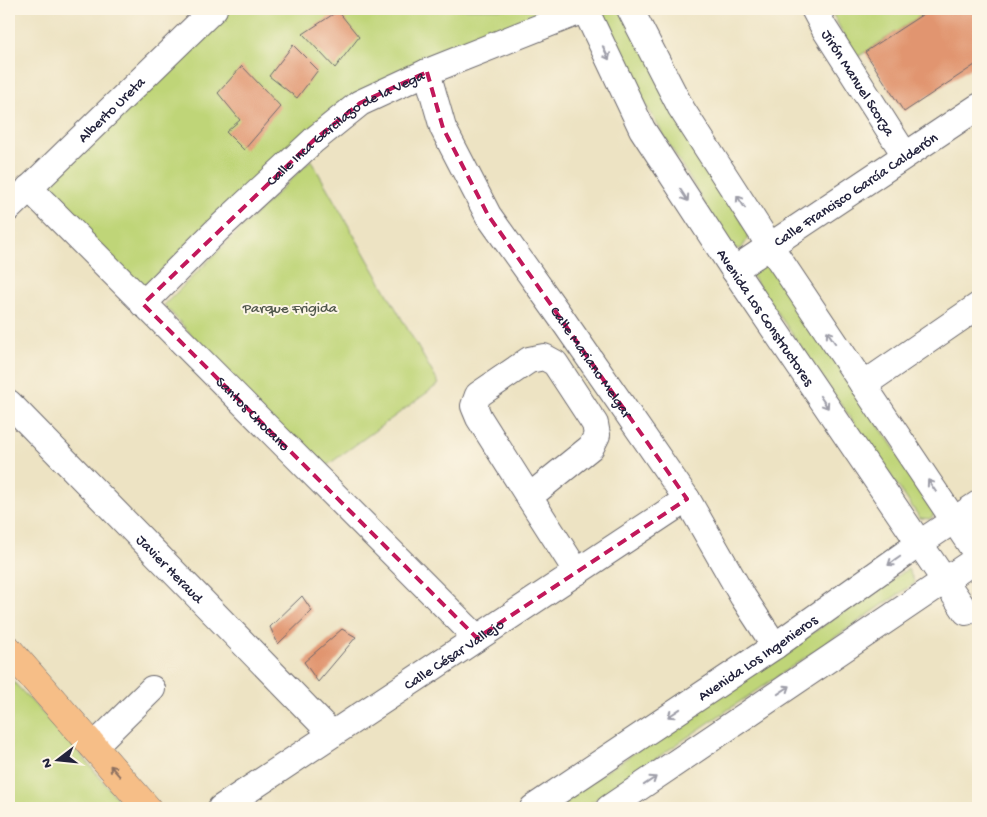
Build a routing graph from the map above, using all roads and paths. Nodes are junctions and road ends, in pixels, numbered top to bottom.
1 (214, 9) edge
2 (586, 9) edge
3 (630, 9) edge
4 (814, 9) edge
5 (427, 72) junction
6 (978, 107) edge
7 (906, 155) junction
8 (29, 188) junction
9 (9, 208) edge
10 (770, 246) junction
11 (734, 270) junction
12 (144, 304) junction
13 (978, 306) edge
14 (863, 385) junction
15 (9, 403) edge
16 (529, 497) junction
17 (687, 499) junction
18 (978, 504) edge
19 (954, 520) junction
20 (920, 543) junction
21 (978, 557) edge
22 (577, 572) junction
23 (946, 582) junction
24 (966, 612) dead end
25 (477, 638) junction
26 (775, 646) junction
27 (9, 650) edge
28 (152, 689) dead end
29 (332, 734) junction
30 (94, 747) junction
31 (147, 808) edge
32 (221, 808) edge
33 (533, 808) edge
34 (609, 808) edge

1 - 8 street, Alberto Ureta
2 - 5 street, Calle Inca Garcilazo de la Vega
2 -> 11 street, Avenida Los Constructores
10 -> 3 street
4 - 7 street, Jirón Manuel Scorza
5 - 12 street, Calle Inca Garcilazo de la Vega
5 - 17 street, Calle Mariano Melgar
6 - 7 street, Calle Francisco García Calderón
7 - 10 street, Calle Francisco García Calderón
8 - 9 street, Alberto Ureta
8 - 12 street, Santos Chocano
10 - 11 street, Calle Francisco García Calderón
14 -> 10 street
11 -> 20 street, Avenida Los Constructores
12 - 25 street, Santos Chocano
13 - 14 street
19 -> 14 street
15 - 29 street, Javier Heraud
16 - 16 street
16 - 22 street
17 - 22 street, Calle César Vallejo
17 - 26 street, Calle Mariano Melgar
18 - 19 street, Avenida Los Ingenieros
19 - 20 street, Avenida Los Ingenieros
19 - 21 street
20 - 23 street, Avenida Los Constructores
20 -> 26 street, Avenida Los Ingenieros
21 - 23 street
22 - 25 street, Calle César Vallejo
23 - 24 street, Avenida Los Constructores
34 -> 23 street
25 - 29 street, Calle César Vallejo
26 -> 33 street, Avenida Los Ingenieros
27 - 30 main road
28 - 30 street
29 - 32 street, Calle César Vallejo
31 -> 30 main road

